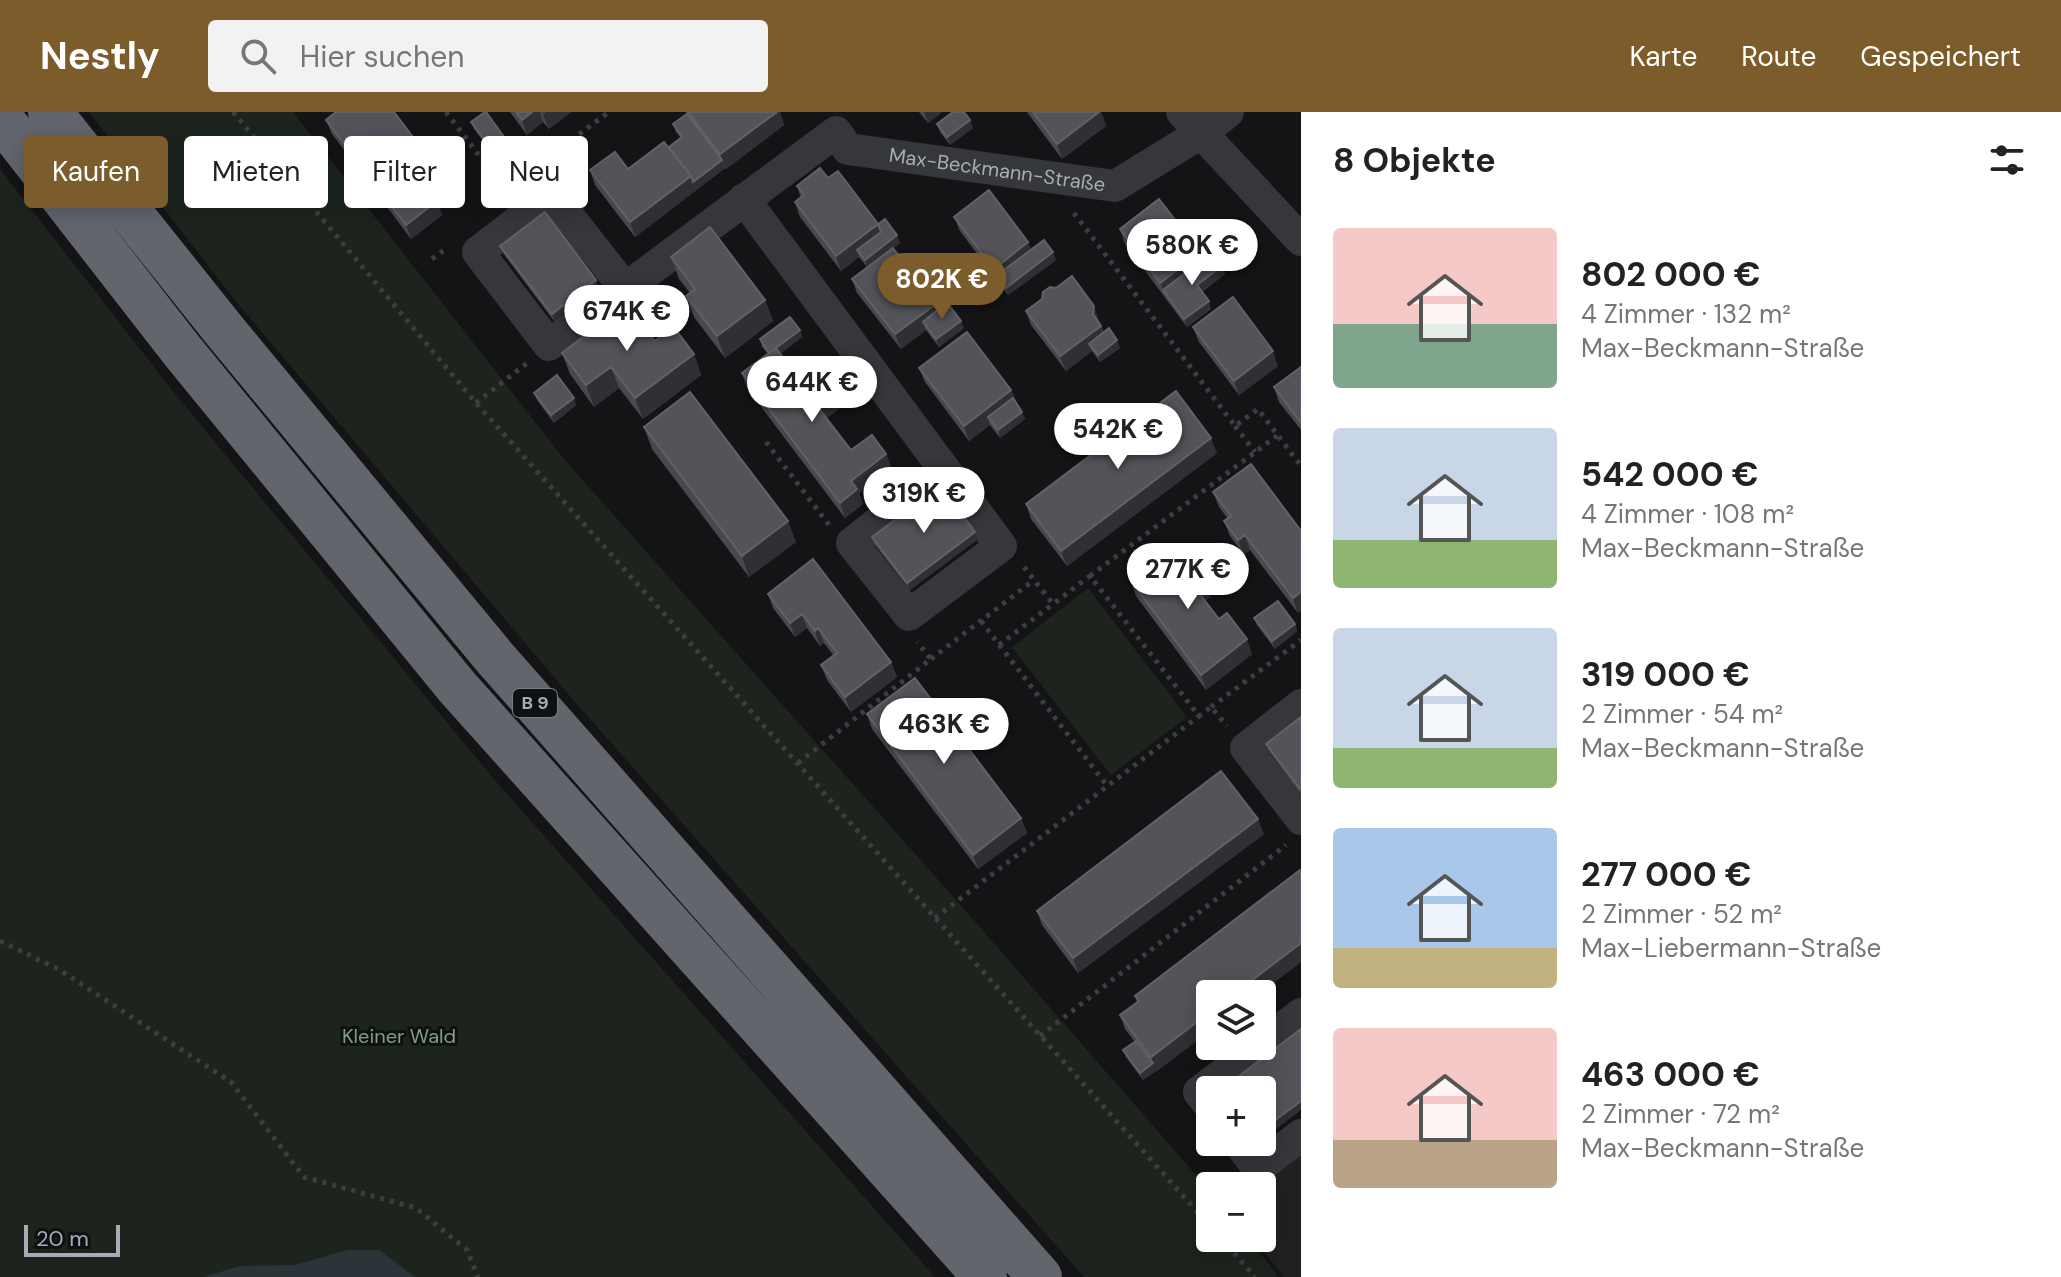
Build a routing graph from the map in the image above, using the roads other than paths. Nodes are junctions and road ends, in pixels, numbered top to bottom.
1 (50, 112) edge
2 (1228, 112) edge
3 (0, 117) edge
4 (828, 122) edge
5 (1192, 122) edge
6 (744, 199) junction
7 (1301, 240) edge
8 (624, 287) junction
9 (944, 471) junction
10 (1301, 705) edge
11 (1295, 831) edge
12 (1301, 1014) edge
13 (1276, 1033) edge
14 (1241, 1060) edge
15 (1220, 1076) edge
16 (1301, 1135) edge
17 (1276, 1154) edge
18 (1249, 1156) edge
19 (1274, 1156) edge
20 (985, 1277) edge
21 (1040, 1277) edge

1 - 21 highway, B 9
2 - 5 street, Max-Beckmann-Straße
3 - 20 highway, B 9
4 - 5 street, Max-Beckmann-Straße
4 - 6 street, Max-Beckmann-Straße
5 - 7 street
6 - 8 street, Max-Beckmann-Straße
6 - 9 street
8 - 8 street, Max-Beckmann-Straße
9 - 9 street
10 - 11 street
12 - 13 street
14 - 15 street
16 - 17 street
18 - 19 street

